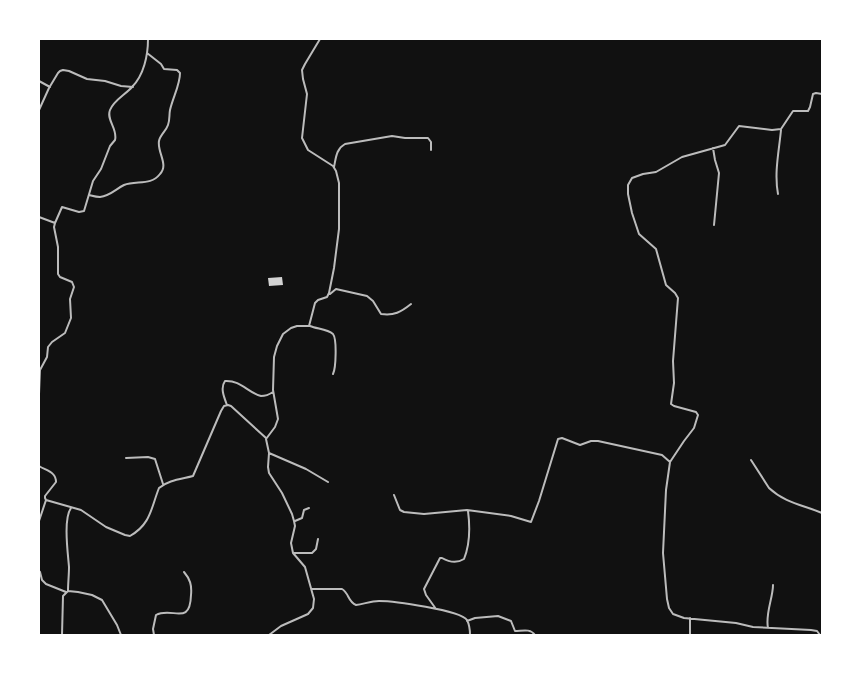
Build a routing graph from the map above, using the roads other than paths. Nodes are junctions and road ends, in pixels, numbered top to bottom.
1 (148, 39) edge
2 (318, 39) edge
3 (147, 54) junction
4 (39, 81) edge
5 (50, 87) junction
6 (133, 87) junction
7 (822, 94) edge
8 (39, 110) edge
9 (781, 129) junction
10 (713, 148) junction
11 (431, 150) dead end
12 (334, 167) junction
13 (88, 194) junction
14 (778, 194) dead end
15 (39, 217) edge
16 (55, 223) junction
17 (714, 225) dead end
18 (329, 294) junction
19 (411, 304) dead end
20 (309, 326) junction
21 (333, 374) dead end
22 (273, 392) junction
23 (39, 394) edge
24 (227, 405) junction
25 (266, 438) junction
26 (269, 453) junction
27 (126, 458) dead end
28 (751, 460) dead end
29 (670, 462) junction
30 (39, 466) edge
31 (328, 482) dead end
32 (163, 484) junction
33 (394, 495) dead end
34 (46, 500) junction
35 (72, 508) junction
36 (309, 508) dead end
37 (468, 510) junction
38 (822, 513) edge
39 (39, 521) edge
40 (294, 521) junction
41 (318, 539) dead end
42 (292, 553) junction
43 (39, 571) edge
44 (184, 572) dead end
45 (774, 585) dead end
46 (312, 589) junction
47 (67, 592) junction
48 (436, 609) junction
49 (690, 618) junction
50 (467, 621) junction
51 (768, 628) junction
52 (62, 635) edge
53 (121, 635) edge
54 (154, 635) edge
55 (270, 635) edge
56 (470, 635) edge
57 (535, 635) edge
58 (690, 635) edge
59 (820, 635) edge

1 - 3 street
2 - 12 street
3 - 6 street
3 - 13 street
4 - 5 street
5 - 6 street
5 - 8 street
6 - 13 street
7 - 9 street
9 - 10 street
9 - 14 street
10 - 17 street
10 - 29 street
11 - 12 street
12 - 18 street
13 - 16 street
15 - 16 street
16 - 23 street
18 - 19 street
18 - 20 street
20 - 21 street
20 - 22 street
22 - 24 street
22 - 25 street
24 - 25 street
24 - 32 street
25 - 26 street
26 - 31 street
26 - 40 street
27 - 32 street
28 - 38 street
29 - 37 street
29 - 49 street
30 - 34 street
32 - 35 street
33 - 37 street
34 - 35 street
34 - 39 street
35 - 47 street
36 - 40 street
37 - 48 street
40 - 42 street
41 - 42 street
42 - 46 street
43 - 47 street
44 - 54 street
45 - 51 street
46 - 48 street
46 - 55 street
47 - 52 street
47 - 53 street
48 - 50 street
49 - 51 street
49 - 58 street
50 - 56 street
50 - 57 street
51 - 59 street

